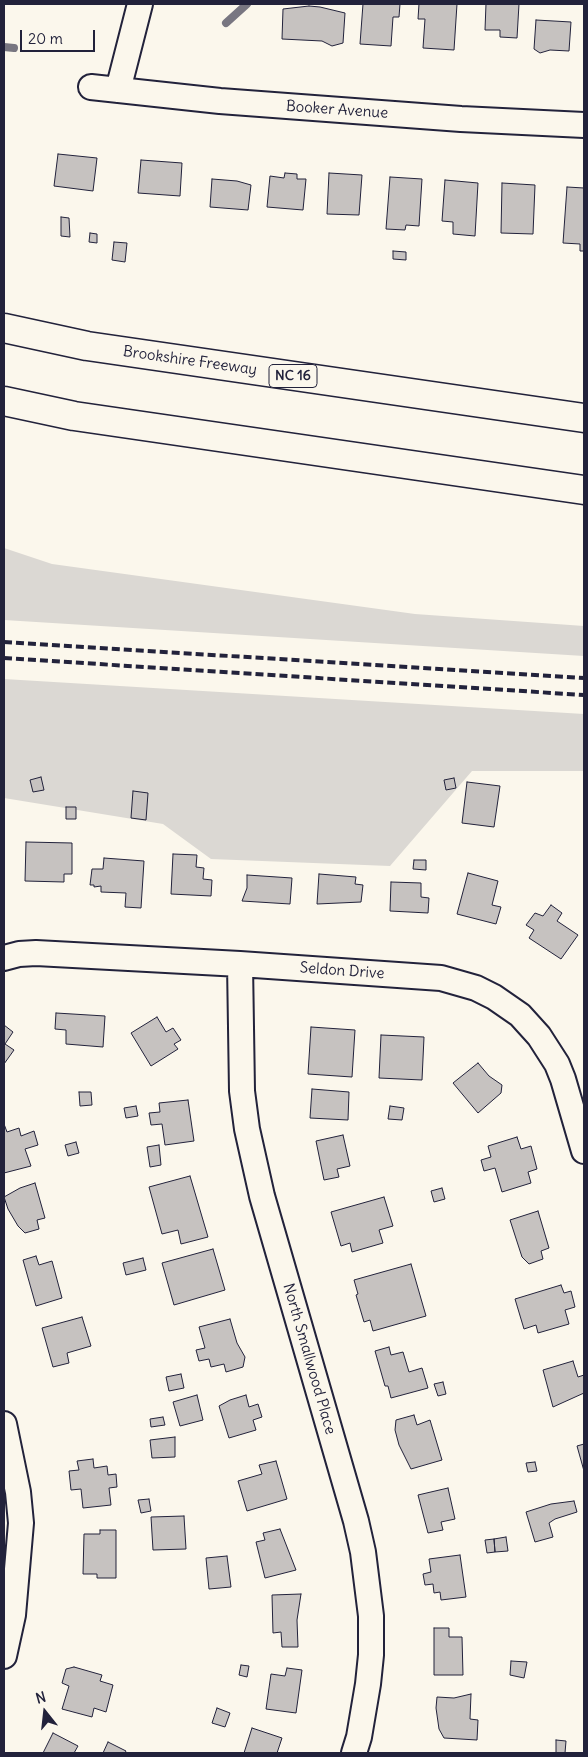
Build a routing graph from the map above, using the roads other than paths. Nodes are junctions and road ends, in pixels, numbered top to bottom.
1 (140, 4) edge
2 (91, 87) dead end
3 (118, 90) junction
4 (584, 125) edge
5 (4, 328) edge
6 (4, 401) edge
7 (584, 418) edge
8 (584, 490) edge
9 (4, 958) edge
10 (240, 964) junction
11 (584, 1151) edge
12 (4, 1424) edge
13 (4, 1656) edge
14 (354, 1753) edge

1 - 3 street
2 - 3 street, Booker Avenue
3 - 4 street, Booker Avenue
5 - 7 highway, Brookshire Freeway / NC 16
6 - 8 highway
9 - 10 street, Seldon Drive
10 - 11 street, Seldon Drive
10 - 14 street, North Smallwood Place
12 - 13 street

